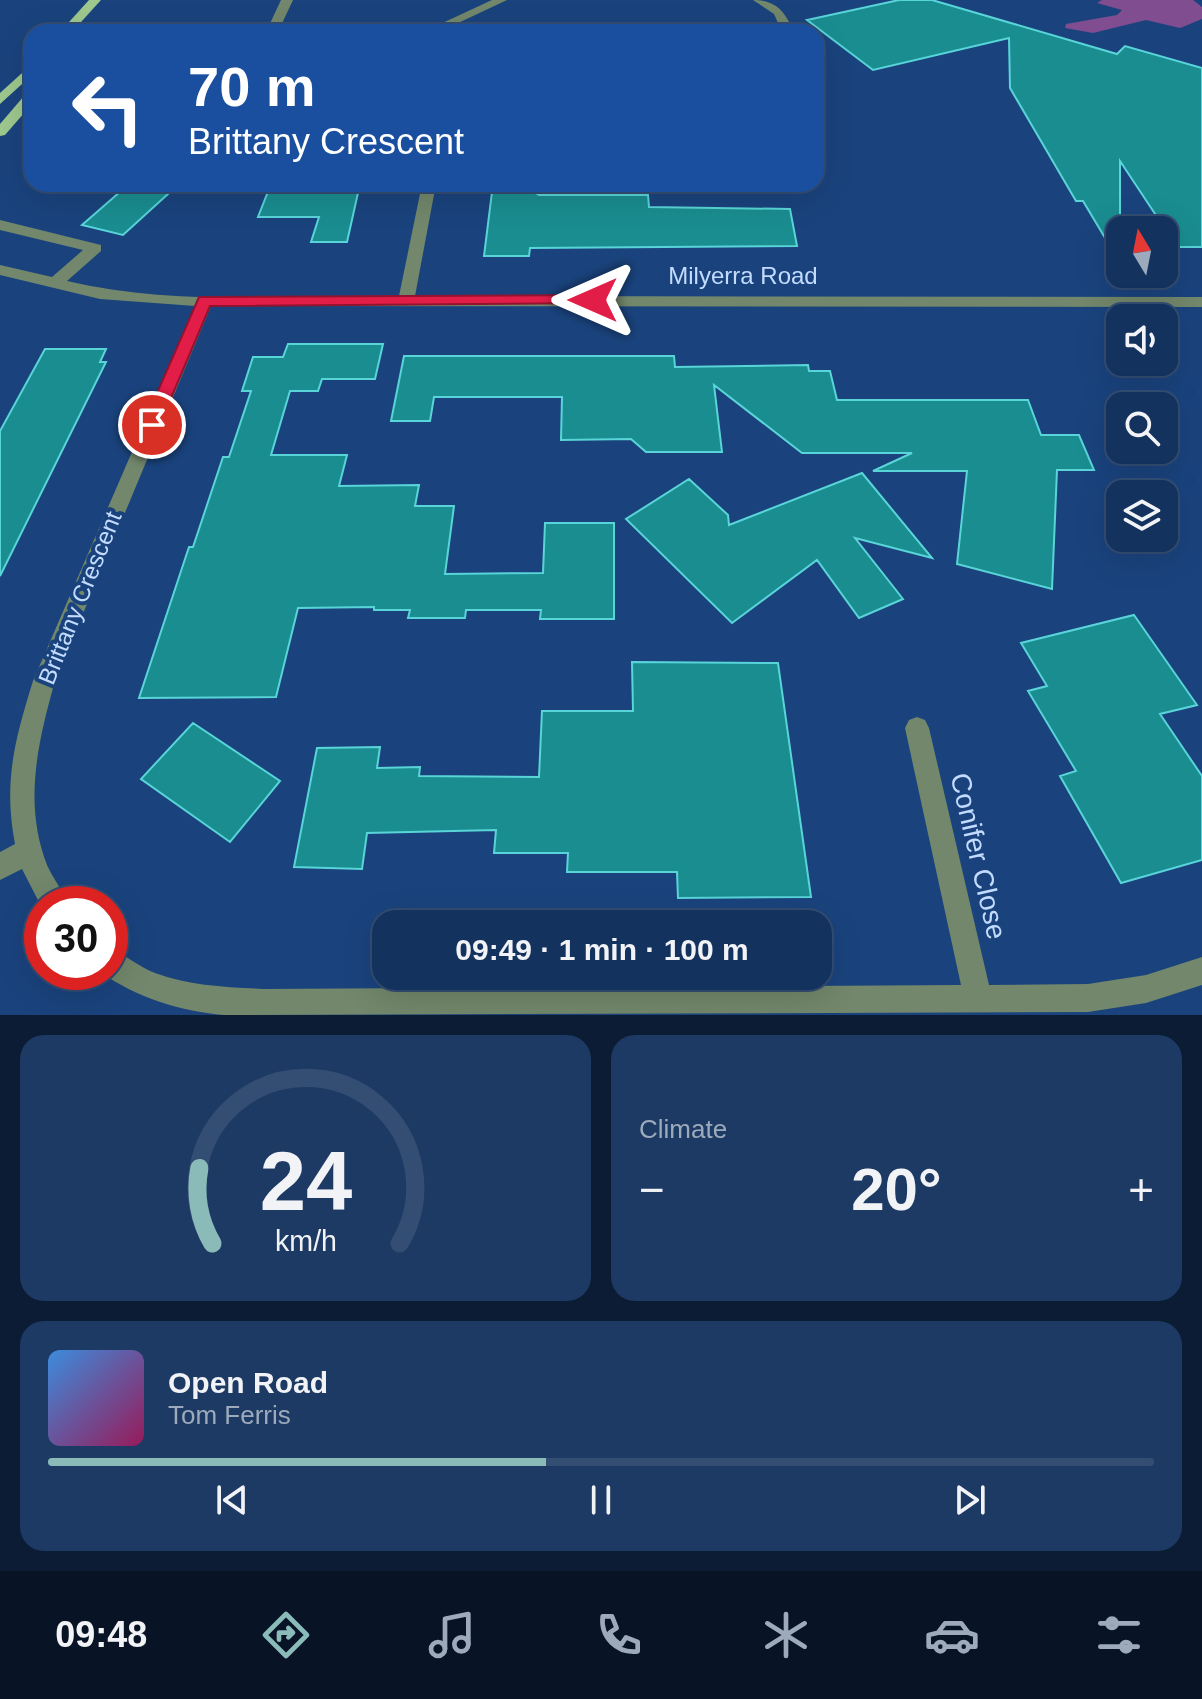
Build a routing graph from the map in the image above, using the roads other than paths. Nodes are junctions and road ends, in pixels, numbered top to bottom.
1 (287, 0) edge
2 (501, 0) edge
3 (759, 0) edge
4 (93, 3) edge
5 (73, 24) edge
6 (81, 24) edge
7 (276, 24) edge
8 (447, 24) edge
9 (784, 24) edge
10 (24, 76) edge
11 (0, 100) edge
12 (24, 103) edge
13 (24, 104) edge
14 (0, 125) edge
15 (0, 132) edge
16 (427, 192) edge
17 (0, 225) edge
18 (0, 270) edge
19 (55, 283) junction
20 (406, 300) junction
21 (205, 301) junction
22 (1202, 302) edge
23 (917, 728) dead end
24 (29, 850) junction
25 (0, 867) edge
26 (46, 886) edge
27 (1202, 971) edge
28 (128, 977) edge
29 (978, 998) junction

1 - 7 street
2 - 8 street
3 - 9 street
4 - 5 main road
4 - 6 main road
10 - 11 main road
12 - 14 main road
13 - 15 main road
16 - 20 street
17 - 19 street
18 - 19 street, Milyerra Road
19 - 21 street, Milyerra Road
20 - 21 street, Milyerra Road
20 - 22 street, Milyerra Road
21 - 24 street, Brittany Crescent
23 - 29 street, Conifer Close
24 - 25 street
24 - 26 street, Brittany Crescent
27 - 29 street
28 - 29 street

